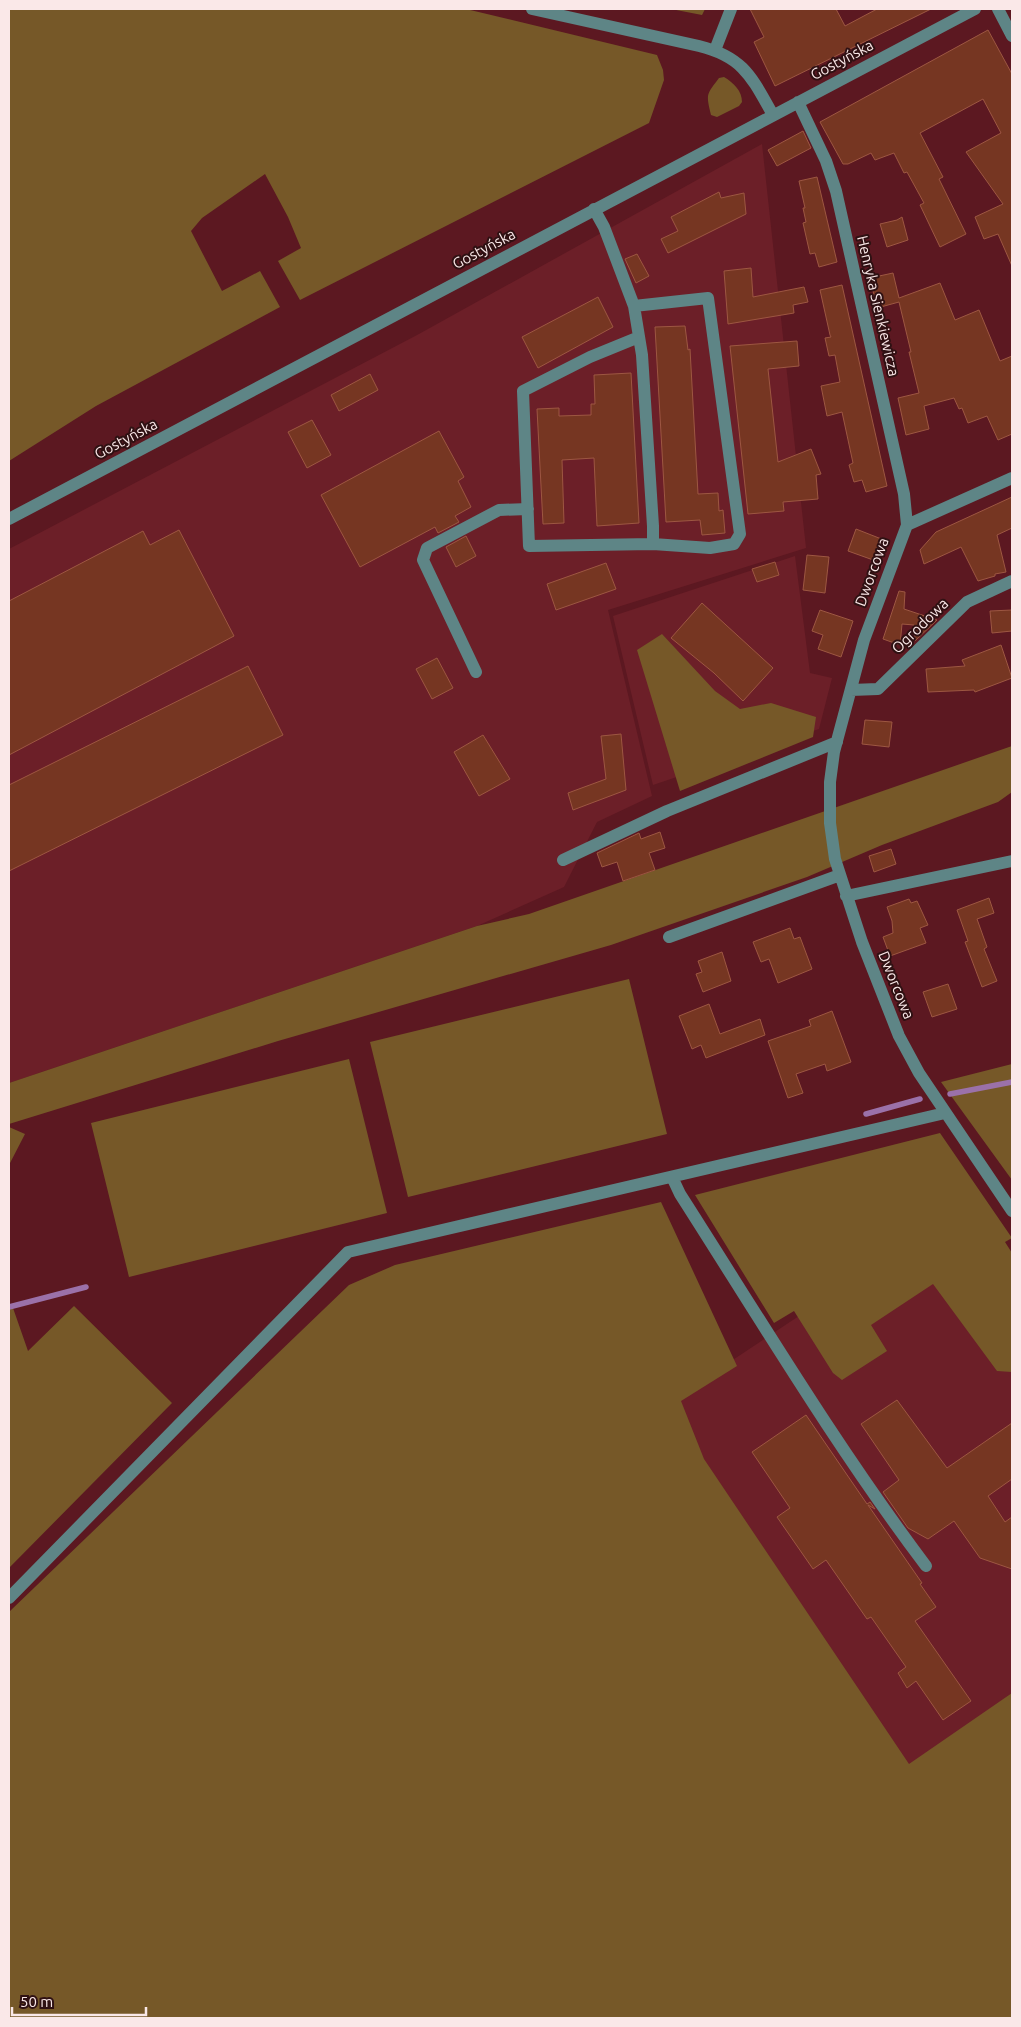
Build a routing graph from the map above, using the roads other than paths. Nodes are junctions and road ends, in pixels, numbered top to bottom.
1 (532, 9) edge
2 (731, 9) edge
3 (974, 9) edge
4 (998, 9) edge
5 (1012, 36) edge
6 (715, 50) junction
7 (798, 102) junction
8 (772, 115) junction
9 (594, 209) junction
10 (634, 306) junction
11 (639, 337) junction
12 (1012, 478) edge
13 (528, 509) junction
14 (9, 519) edge
15 (906, 525) junction
16 (653, 544) junction
17 (1012, 581) edge
18 (476, 672) dead end
19 (851, 690) junction
20 (837, 742) junction
21 (563, 860) dead end
22 (1012, 861) edge
23 (840, 874) junction
24 (846, 896) junction
25 (669, 937) dead end
26 (946, 1114) junction
27 (672, 1177) junction
28 (1012, 1211) edge
29 (926, 1566) dead end
30 (9, 1598) edge

1 - 6 street
2 - 6 street
3 - 7 street, Gostyńska
4 - 5 street
6 - 8 street
7 - 8 street, Gostyńska
7 - 15 street, Henryka Sienkiewicza
8 - 9 street, Gostyńska
9 - 10 street
9 - 14 street, Gostyńska
10 - 11 street
10 - 16 street
11 - 13 street
11 - 16 street
12 - 15 street, Dworcowa
13 - 16 street
13 - 18 street
15 - 19 street, Dworcowa
17 - 19 street, Ogrodowa
19 - 20 street, Dworcowa
20 - 21 street
20 - 23 street, Dworcowa
22 - 24 street
23 - 24 street, Dworcowa
23 - 25 street
24 - 26 street, Dworcowa
26 - 27 street
26 - 28 street, Dworcowa
27 - 29 street
27 - 30 street

